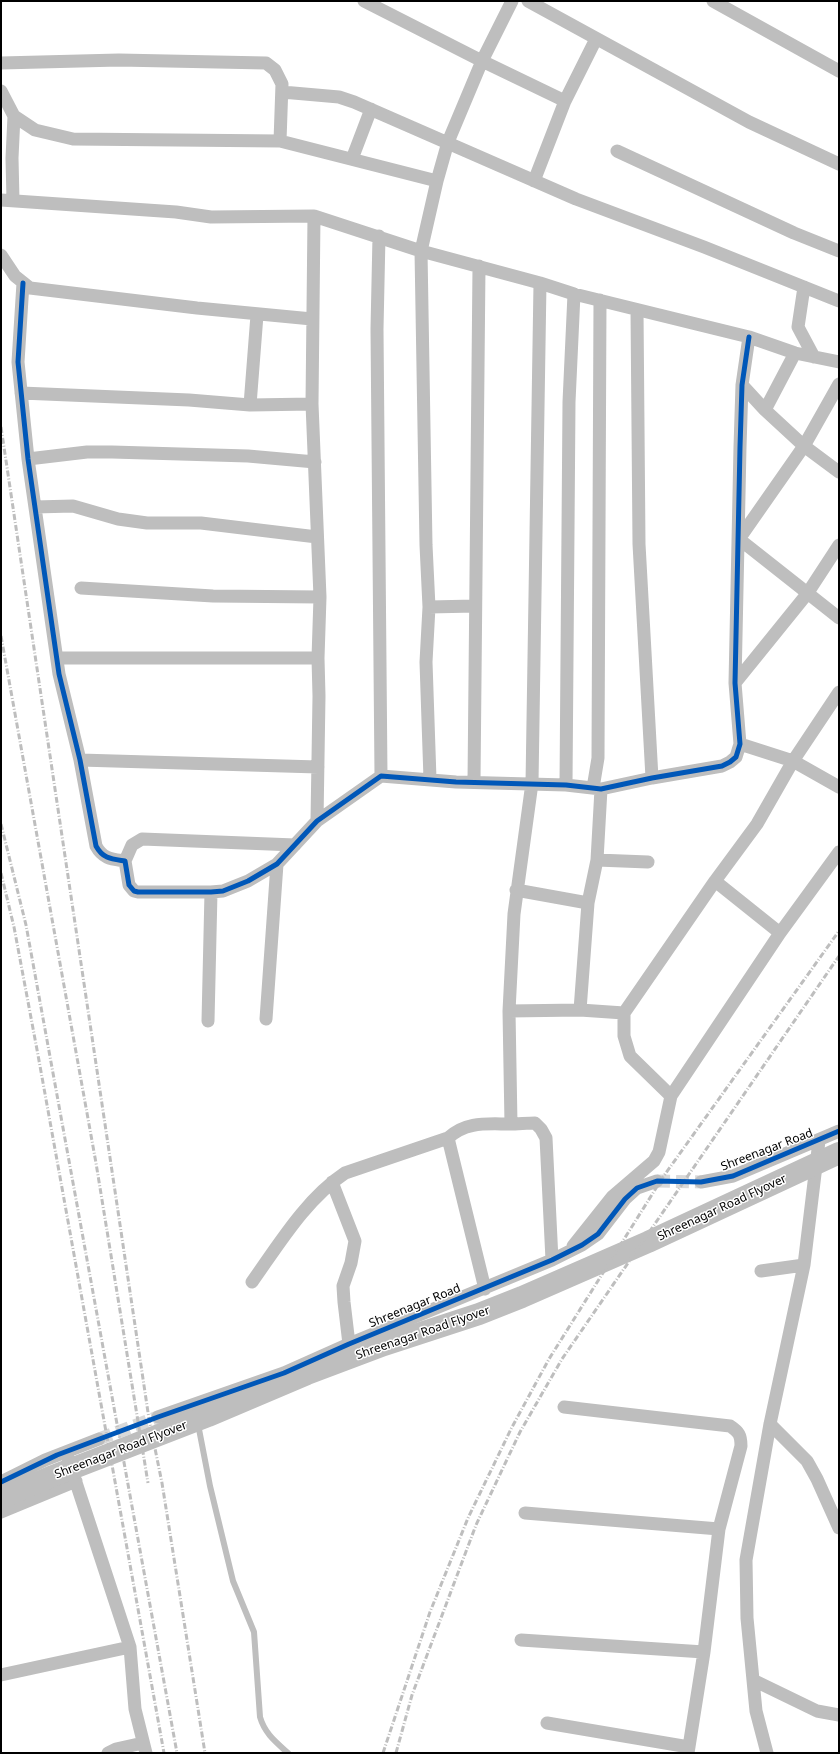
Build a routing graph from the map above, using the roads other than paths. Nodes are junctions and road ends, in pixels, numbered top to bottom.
1 (364, 1) edge
2 (512, 1) edge
3 (528, 1) edge
4 (712, 1) edge
5 (596, 39) junction
6 (482, 61) junction
7 (1, 63) edge
8 (839, 71) edge
9 (1, 91) edge
10 (282, 92) junction
11 (565, 101) junction
12 (371, 109) junction
13 (14, 116) junction
14 (280, 141) junction
15 (448, 142) junction
16 (616, 151) dead end
17 (352, 159) junction
18 (839, 164) edge
19 (437, 181) junction
20 (534, 181) junction
21 (7, 200) edge
22 (314, 216) junction
23 (379, 236) junction
24 (421, 251) junction
25 (839, 251) edge
26 (1, 255) edge
27 (479, 266) junction
28 (23, 283) junction
29 (540, 283) junction
30 (804, 287) junction
31 (574, 294) junction
32 (600, 300) junction
33 (839, 301) edge
34 (637, 310) junction
35 (257, 314) junction
36 (312, 319) junction
37 (749, 337) junction
38 (795, 353) junction
39 (814, 357) junction
40 (839, 362) edge
41 (742, 385) junction
42 (838, 385) edge
43 (20, 393) junction
44 (312, 404) junction
45 (250, 405) junction
46 (765, 410) junction
47 (804, 446) junction
48 (28, 458) junction
49 (315, 462) junction
50 (839, 472) edge
51 (35, 507) junction
52 (317, 537) junction
53 (739, 538) junction
54 (839, 545) edge
55 (81, 588) dead end
56 (807, 594) junction
57 (320, 597) junction
58 (476, 606) junction
59 (429, 607) junction
60 (839, 618) edge
61 (57, 658) junction
62 (318, 658) junction
63 (735, 683) junction
64 (839, 692) edge
65 (740, 744) junction
66 (80, 760) junction
67 (793, 761) junction
68 (318, 767) junction
69 (381, 776) junction
70 (652, 778) junction
71 (430, 779) junction
72 (474, 782) junction
73 (532, 783) junction
74 (566, 784) junction
75 (839, 787) edge
76 (597, 789) junction
77 (317, 821) junction
78 (295, 845) junction
79 (839, 852) edge
80 (597, 860) junction
81 (125, 861) junction
82 (648, 862) dead end
83 (277, 864) junction
84 (715, 881) junction
85 (516, 890) junction
86 (211, 892) junction
87 (588, 903) junction
88 (780, 933) junction
89 (509, 1010) junction
90 (580, 1010) junction
91 (624, 1013) junction
92 (266, 1019) dead end
93 (208, 1021) dead end
94 (671, 1096) junction
95 (511, 1124) junction
96 (839, 1131) edge
97 (448, 1138) junction
98 (819, 1141) junction
99 (839, 1153) edge
100 (657, 1181) tunnel mouth
101 (332, 1182) junction
102 (701, 1182) tunnel mouth
103 (569, 1251) junction
104 (552, 1260) junction
105 (804, 1265) junction
106 (761, 1271) dead end
107 (252, 1282) dead end
108 (485, 1289) junction
109 (348, 1344) junction
110 (194, 1404) junction
111 (564, 1407) dead end
112 (158, 1417) tunnel mouth
113 (770, 1424) junction
114 (98, 1439) tunnel mouth
115 (66, 1452) junction
116 (76, 1481) junction
117 (1, 1482) edge
118 (1, 1498) edge
119 (1, 1512) edge
120 (525, 1513) dead end
121 (839, 1528) edge
122 (719, 1529) junction
123 (520, 1640) dead end
124 (130, 1647) junction
125 (704, 1652) junction
126 (1, 1675) edge
127 (753, 1680) junction
128 (839, 1715) edge
129 (547, 1723) dead end
130 (145, 1748) edge
131 (689, 1750) edge
132 (108, 1753) edge
133 (288, 1753) edge
134 (767, 1753) edge

1 - 6 street
2 - 6 street
3 - 5 street
4 - 8 street
5 - 11 street
5 - 18 street
6 - 11 street
6 - 15 street
7 - 10 street
9 - 13 street
10 - 12 street
10 - 14 street
11 - 20 street
12 - 15 street
12 - 17 street
13 - 14 street
13 - 21 street
14 - 17 street
15 - 19 street
15 - 20 street
16 - 25 street
17 - 19 street
19 - 24 street
20 - 30 street
21 - 22 street
22 - 23 street
22 - 36 street
23 - 24 street
23 - 69 street
24 - 27 street
24 - 59 street
26 - 28 street
27 - 29 street
27 - 58 street
28 - 35 street
28 - 43 street
29 - 31 street
29 - 73 street
30 - 33 street
30 - 39 street
31 - 32 street
31 - 74 street
32 - 34 street
32 - 76 street
34 - 37 street
34 - 70 street
35 - 36 street
35 - 45 street
36 - 44 street
37 - 38 street
37 - 41 street
38 - 39 street
38 - 46 street
39 - 40 street
41 - 46 street
41 - 53 street
42 - 47 street
43 - 45 street
43 - 48 street
44 - 45 street
44 - 49 street
46 - 47 street
47 - 50 street
47 - 53 street
48 - 49 street
48 - 51 street
49 - 52 street
51 - 52 street
51 - 61 street
52 - 57 street
53 - 56 street
53 - 63 street
54 - 56 street
55 - 57 street
56 - 60 street
56 - 63 street
57 - 62 street
58 - 59 street
58 - 72 street
59 - 71 street
61 - 62 street
61 - 66 street
62 - 68 street
63 - 65 street
64 - 67 street
65 - 67 street
65 - 70 street
66 - 68 street
66 - 81 street
67 - 75 street
67 - 84 street
68 - 77 street
69 - 71 street
69 - 77 street
70 - 76 street
71 - 72 street
72 - 73 street
73 - 74 street
73 - 85 street
74 - 76 street
76 - 80 street
77 - 78 street
78 - 81 street
78 - 83 street
79 - 88 street
80 - 82 street
80 - 87 street
81 - 86 street
83 - 86 street
83 - 92 street
84 - 88 street
84 - 91 street
85 - 87 street
85 - 89 street
86 - 93 street
87 - 90 street
88 - 94 street
89 - 90 street
89 - 95 street
90 - 91 street
91 - 94 street
94 - 103 street
95 - 97 street
95 - 104 street
96 - 98 street, Shreenagar Road
97 - 101 street
97 - 108 street
98 - 102 street, Shreenagar Road
98 - 105 street
99 - 118 highway, Shreenagar Road Flyover
100 - 103 street, Shreenagar Road
101 - 107 street
101 - 109 street
103 - 104 street, Shreenagar Road
104 - 108 street, Shreenagar Road
105 - 106 street
105 - 113 street
108 - 109 street, Shreenagar Road
109 - 110 street, Shreenagar Road
110 - 112 street, Shreenagar Road
110 - 133 lane
111 - 122 street
113 - 121 street
113 - 127 street
114 - 115 street
115 - 116 street
115 - 117 street
116 - 119 street
116 - 124 street
120 - 122 street
122 - 125 street
123 - 125 street
124 - 126 street
124 - 130 street
125 - 131 street
127 - 128 street
127 - 134 street
129 - 131 street
130 - 132 street

